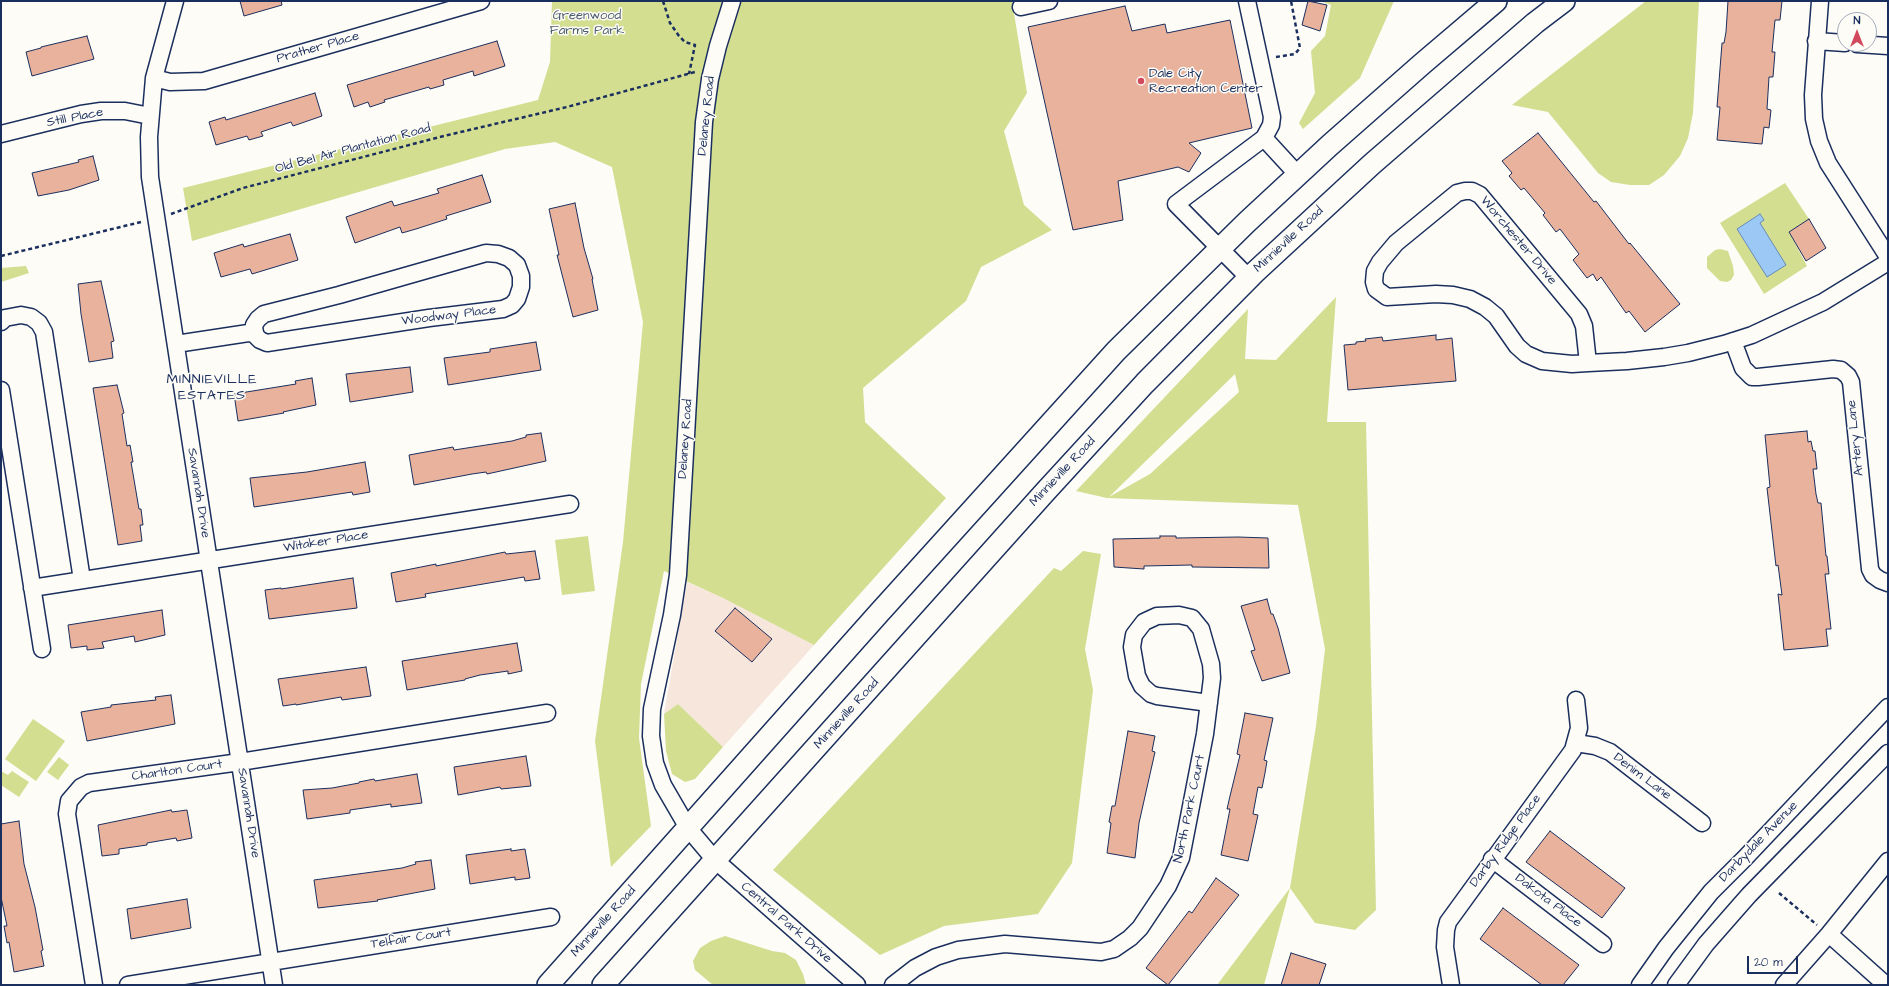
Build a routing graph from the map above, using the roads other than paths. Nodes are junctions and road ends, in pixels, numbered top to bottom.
1 (175, 1) edge
2 (481, 1) edge
3 (732, 1) edge
4 (1049, 1) edge
5 (1247, 1) edge
6 (1496, 1) edge
7 (1564, 1) edge
8 (1820, 1) edge
9 (1021, 7) dead end
10 (1816, 41) junction
11 (1837, 42) edge
12 (1877, 45) edge
13 (1888, 46) edge
14 (154, 78) junction
15 (150, 116) junction
16 (1, 134) edge
17 (1264, 138) junction
18 (1298, 175) junction
19 (1220, 249) junction
20 (1888, 257) edge
21 (1888, 262) edge
22 (1249, 278) junction
23 (1, 322) edge
24 (255, 332) junction
25 (1733, 341) junction
26 (176, 344) junction
27 (1588, 363) junction
28 (1, 390) edge
29 (570, 504) dead end
30 (209, 561) junction
31 (82, 580) junction
32 (1888, 583) edge
33 (32, 588) junction
34 (42, 649) dead end
35 (1576, 700) dead end
36 (1209, 703) junction
37 (1888, 707) edge
38 (547, 713) dead end
39 (1576, 742) junction
40 (1888, 753) edge
41 (240, 762) junction
42 (1702, 823) dead end
43 (688, 828) junction
44 (1492, 859) junction
45 (715, 860) junction
46 (1888, 861) edge
47 (551, 917) dead end
48 (1829, 934) junction
49 (1603, 944) dead end
50 (271, 961) junction
51 (138, 984) edge
52 (94, 985) edge
53 (274, 985) edge
54 (548, 985) edge
55 (604, 985) edge
56 (857, 985) edge
57 (893, 985) edge
58 (1451, 985) edge
59 (1640, 985) edge
60 (1676, 985) edge
61 (1784, 985) edge
62 (1886, 985) edge

1 - 14 street, Savannah Drive
2 - 14 street, Prather Place
3 - 43 street, Delaney Road
4 - 9 street
5 - 17 street
6 - 18 main road, Minnieville Road
7 - 22 main road, Minnieville Road
8 - 10 street
10 - 11 street
10 - 20 street
12 - 13 street
14 - 15 street, Savannah Drive
15 - 16 street, Still Place
15 - 26 street, Savannah Drive
17 - 18 street
17 - 19 street
18 - 19 main road, Minnieville Road
19 - 22 street
19 - 43 main road, Minnieville Road
21 - 25 street, Worchester Drive
22 - 45 main road, Minnieville Road
23 - 31 street
24 - 24 street, Woodway Place
24 - 26 street
25 - 27 street, Worchester Drive
25 - 32 street, Artery Lane
26 - 30 street, Savannah Drive
27 - 27 street, Worchester Drive
28 - 33 street
29 - 30 street, Witaker Place
30 - 31 street, Witaker Place
30 - 41 street, Savannah Drive
31 - 33 street, Witaker Place
33 - 34 street
35 - 39 street, Darby Ridge Place
36 - 36 street, North Park Court
36 - 57 street, North Park Court
37 - 59 street, Darbydale Avenue
38 - 41 street, Charlton Court
39 - 42 street, Denim Lane
39 - 44 street, Darby Ridge Place
40 - 60 street
41 - 50 street, Savannah Drive
41 - 52 street, Charlton Court
43 - 45 street, Delaney Road
43 - 54 main road, Minnieville Road
44 - 49 street, Dakota Place
44 - 58 street, Darby Ridge Place
45 - 55 main road, Minnieville Road
45 - 56 street, Central Park Drive
46 - 48 street
47 - 50 street, Telfair Court
48 - 61 street
48 - 62 street
50 - 51 street
50 - 53 street, Savannah Drive

